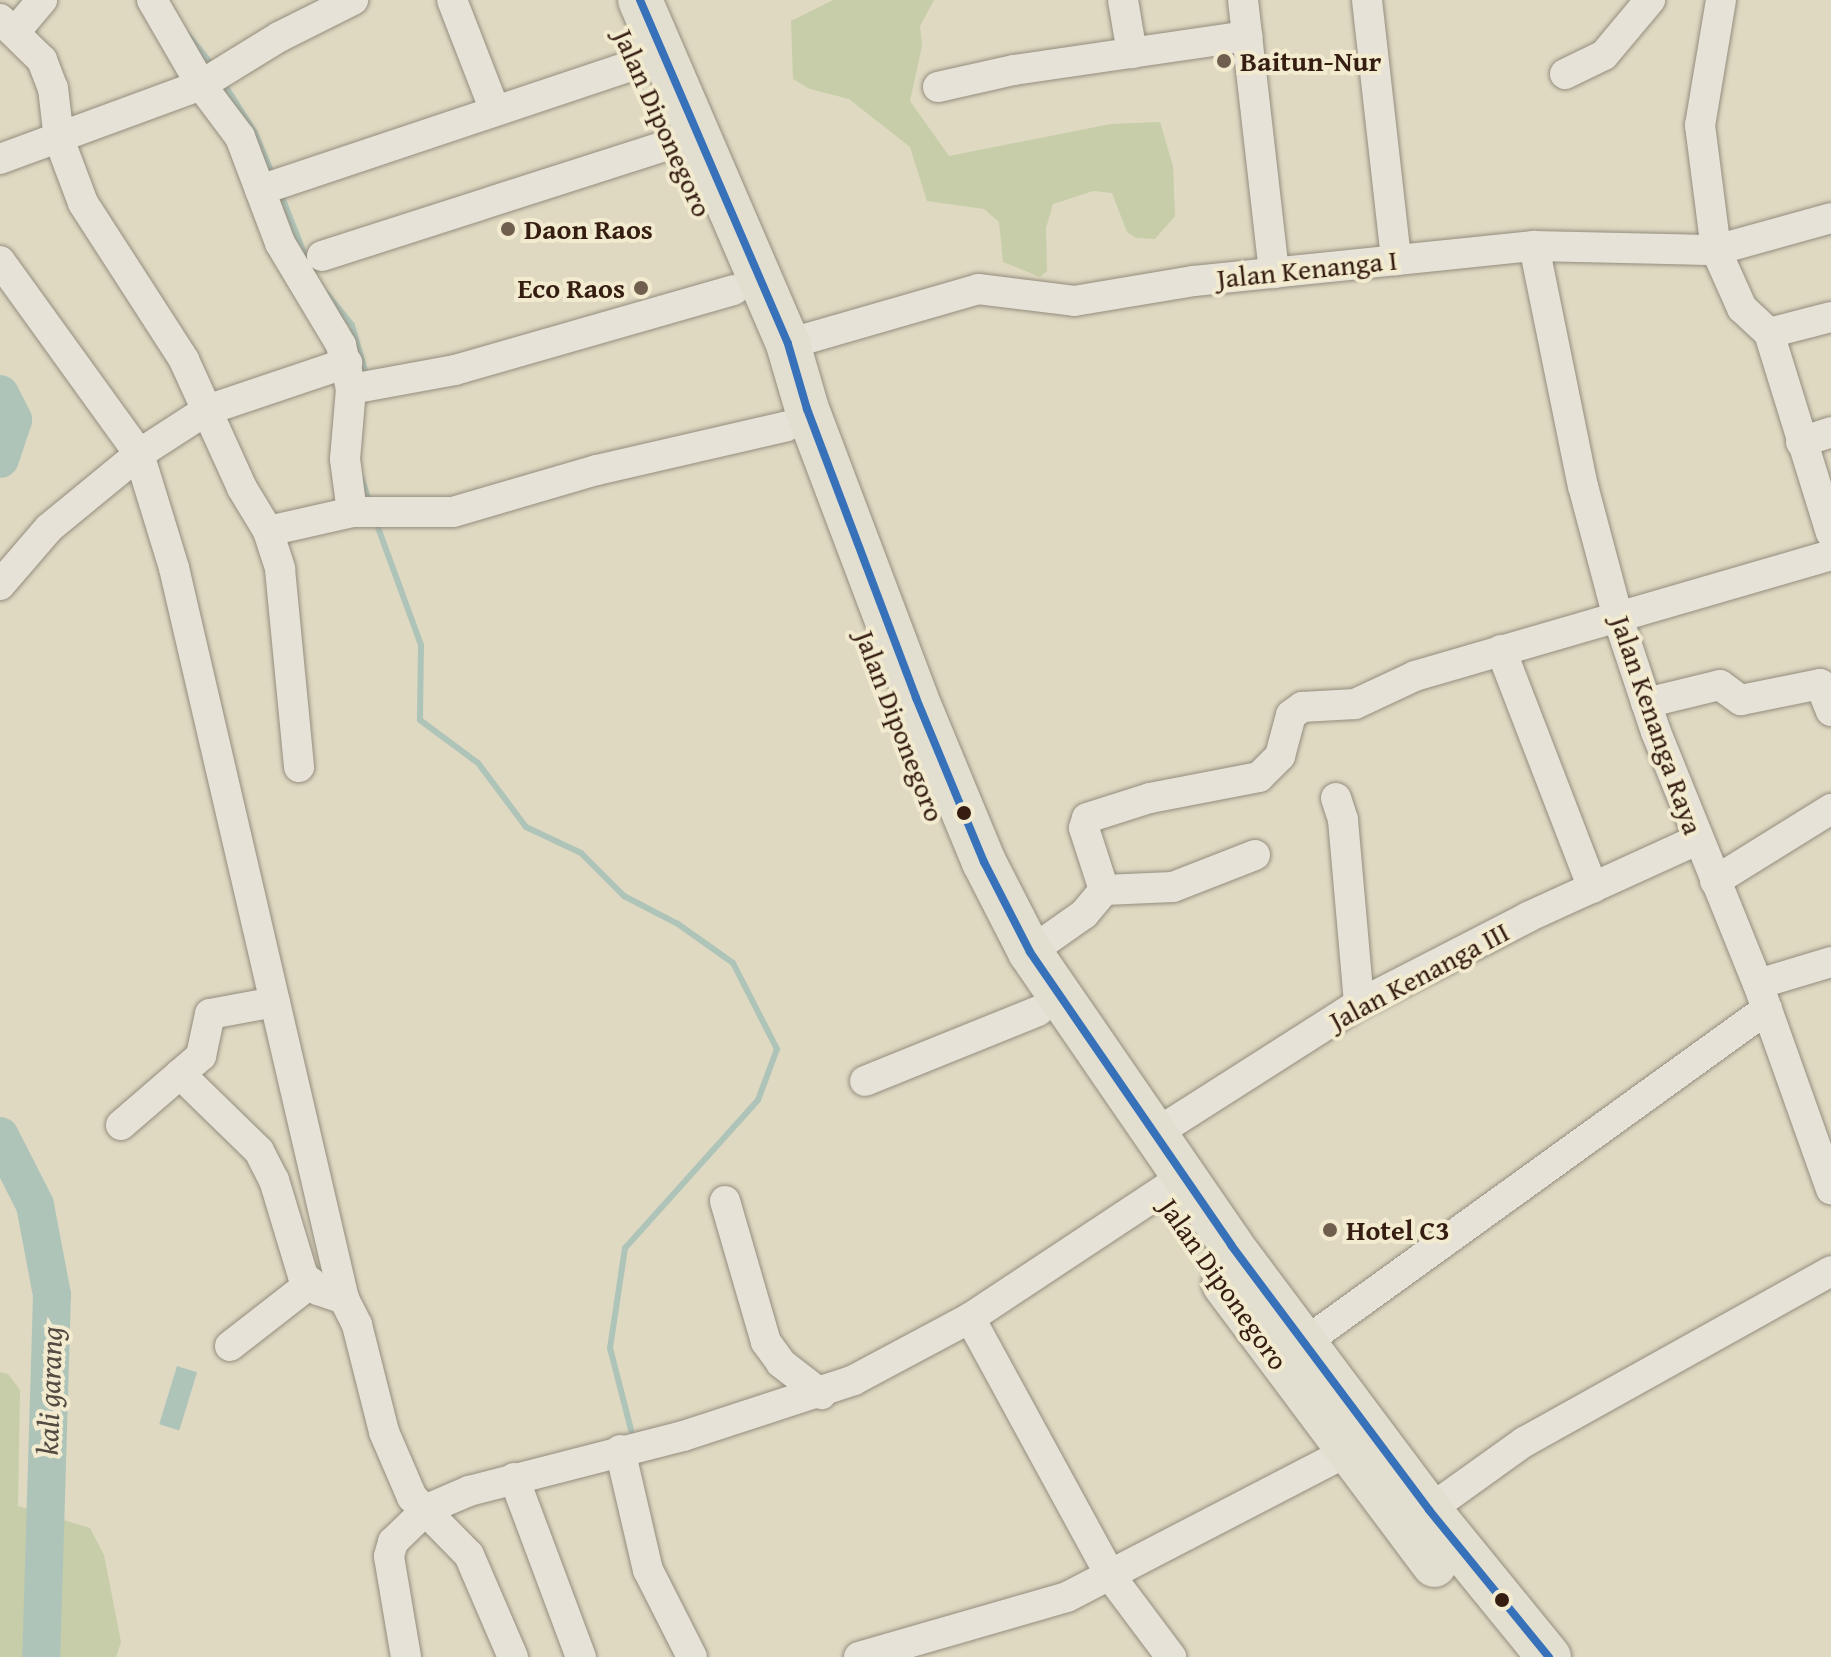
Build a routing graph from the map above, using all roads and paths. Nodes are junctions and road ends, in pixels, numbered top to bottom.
1 (42, 0) edge
2 (152, 0) edge
3 (353, 0) edge
4 (452, 0) edge
5 (608, 0) edge
6 (640, 0) edge
7 (1123, 0) edge
8 (1243, 0) edge
9 (1367, 0) edge
10 (1650, 0) edge
11 (1721, 0) edge
12 (8, 25) edge
13 (1248, 36) junction
14 (1132, 53) junction
15 (637, 64) junction
16 (1565, 74) dead end
17 (211, 80) junction
18 (938, 87) dead end
19 (495, 111) junction
20 (59, 139) junction
21 (0, 159) edge
22 (693, 163) junction
23 (269, 188) junction
24 (1831, 218) edge
25 (1534, 246) junction
26 (1716, 250) junction
27 (322, 256) dead end
28 (1396, 260) junction
29 (0, 261) edge
30 (1274, 273) junction
31 (734, 290) junction
32 (1831, 317) edge
33 (1769, 333) junction
34 (788, 344) junction
35 (359, 382) junction
36 (207, 410) junction
37 (787, 426) junction
38 (1831, 432) edge
39 (1801, 442) junction
40 (139, 454) junction
41 (822, 483) junction
42 (361, 511) junction
43 (1829, 517) edge
44 (268, 531) junction
45 (1831, 555) edge
46 (0, 585) edge
47 (1618, 618) junction
48 (1501, 650) junction
49 (1646, 703) junction
50 (1831, 711) edge
51 (299, 767) dead end
52 (1336, 798) dead end
53 (1831, 809) edge
54 (1697, 840) junction
55 (1255, 855) dead end
56 (1715, 881) junction
57 (1593, 888) junction
58 (1104, 890) junction
59 (1030, 952) junction
60 (1831, 962) edge
61 (1762, 996) junction
62 (275, 1002) junction
63 (1359, 1004) junction
64 (1038, 1011) junction
65 (180, 1074) junction
66 (865, 1081) dead end
67 (121, 1125) dead end
68 (1153, 1135) junction
69 (1172, 1186) junction
70 (1831, 1189) edge
71 (725, 1201) dead end
72 (1831, 1271) edge
73 (311, 1283) junction
74 (344, 1299) junction
75 (970, 1318) junction
76 (1304, 1343) junction
77 (230, 1346) dead end
78 (821, 1394) junction
79 (620, 1450) junction
80 (1349, 1451) junction
81 (514, 1478) junction
82 (427, 1509) junction
83 (1409, 1509) junction
84 (1112, 1578) junction
85 (1529, 1653) edge
86 (406, 1657) edge
87 (513, 1657) edge
88 (581, 1657) edge
89 (692, 1657) edge
90 (859, 1657) edge
91 (1171, 1657) edge

1 - 12 street
2 - 17 street
3 - 17 street
4 - 19 street
5 - 15 highway, Jalan Diponegoro
6 - 22 highway, Jalan Diponegoro
7 - 14 street
8 - 13 street
9 - 28 street
10 - 16 street
11 - 26 street
12 - 20 street
13 - 14 street
13 - 30 street
14 - 18 street
15 - 19 street
15 - 22 highway, Jalan Diponegoro
17 - 20 street
17 - 23 street
19 - 23 street
20 - 21 street
20 - 36 street
22 - 27 street
22 - 31 highway, Jalan Diponegoro
22 - 34 highway, Jalan Diponegoro
23 - 35 street
24 - 26 street, Jalan Kenanga I
25 - 26 street, Jalan Kenanga I
25 - 28 street, Jalan Kenanga I
25 - 47 street, Jalan Kenanga Raya
26 - 33 street
28 - 30 street, Jalan Kenanga I
29 - 40 street
30 - 34 street, Jalan Kenanga I
31 - 35 street
31 - 37 highway, Jalan Diponegoro
32 - 33 street
33 - 39 street
34 - 41 highway, Jalan Diponegoro
35 - 36 street
35 - 42 street
36 - 40 street
36 - 44 street
37 - 41 highway, Jalan Diponegoro
37 - 42 street
38 - 39 street
39 - 43 street
40 - 46 street
40 - 62 street
41 - 59 highway, Jalan Diponegoro
41 - 64 highway, Jalan Diponegoro
42 - 44 street
44 - 51 street
45 - 47 street
47 - 48 street
47 - 49 street, Jalan Kenanga Raya
48 - 57 street
48 - 58 street
49 - 50 street
49 - 54 street, Jalan Kenanga Raya
52 - 63 street
53 - 56 street
54 - 56 street, Jalan Kenanga Raya
54 - 57 street, Jalan Kenanga III
55 - 58 street
56 - 61 street, Jalan Kenanga Raya
57 - 63 street, Jalan Kenanga III
58 - 59 street
59 - 68 highway, Jalan Diponegoro
60 - 61 street
61 - 70 street, Jalan Kenanga Raya
61 - 76 street
62 - 65 street
62 - 74 street
63 - 68 street, Jalan Kenanga III
64 - 66 street
64 - 69 highway, Jalan Diponegoro
65 - 67 street
65 - 73 street
68 - 69 highway, Jalan Diponegoro
69 - 75 street
69 - 76 highway, Jalan Diponegoro
69 - 80 highway, Jalan Diponegoro
71 - 78 street
72 - 83 street
73 - 74 street
73 - 77 street
74 - 82 street
75 - 78 street
75 - 84 street
76 - 83 highway, Jalan Diponegoro
78 - 79 street
79 - 81 street
79 - 89 street
80 - 83 highway, Jalan Diponegoro
80 - 84 street
81 - 82 street
81 - 88 street
82 - 86 street
82 - 87 street
83 - 85 highway, Jalan Diponegoro
84 - 90 street
84 - 91 street

